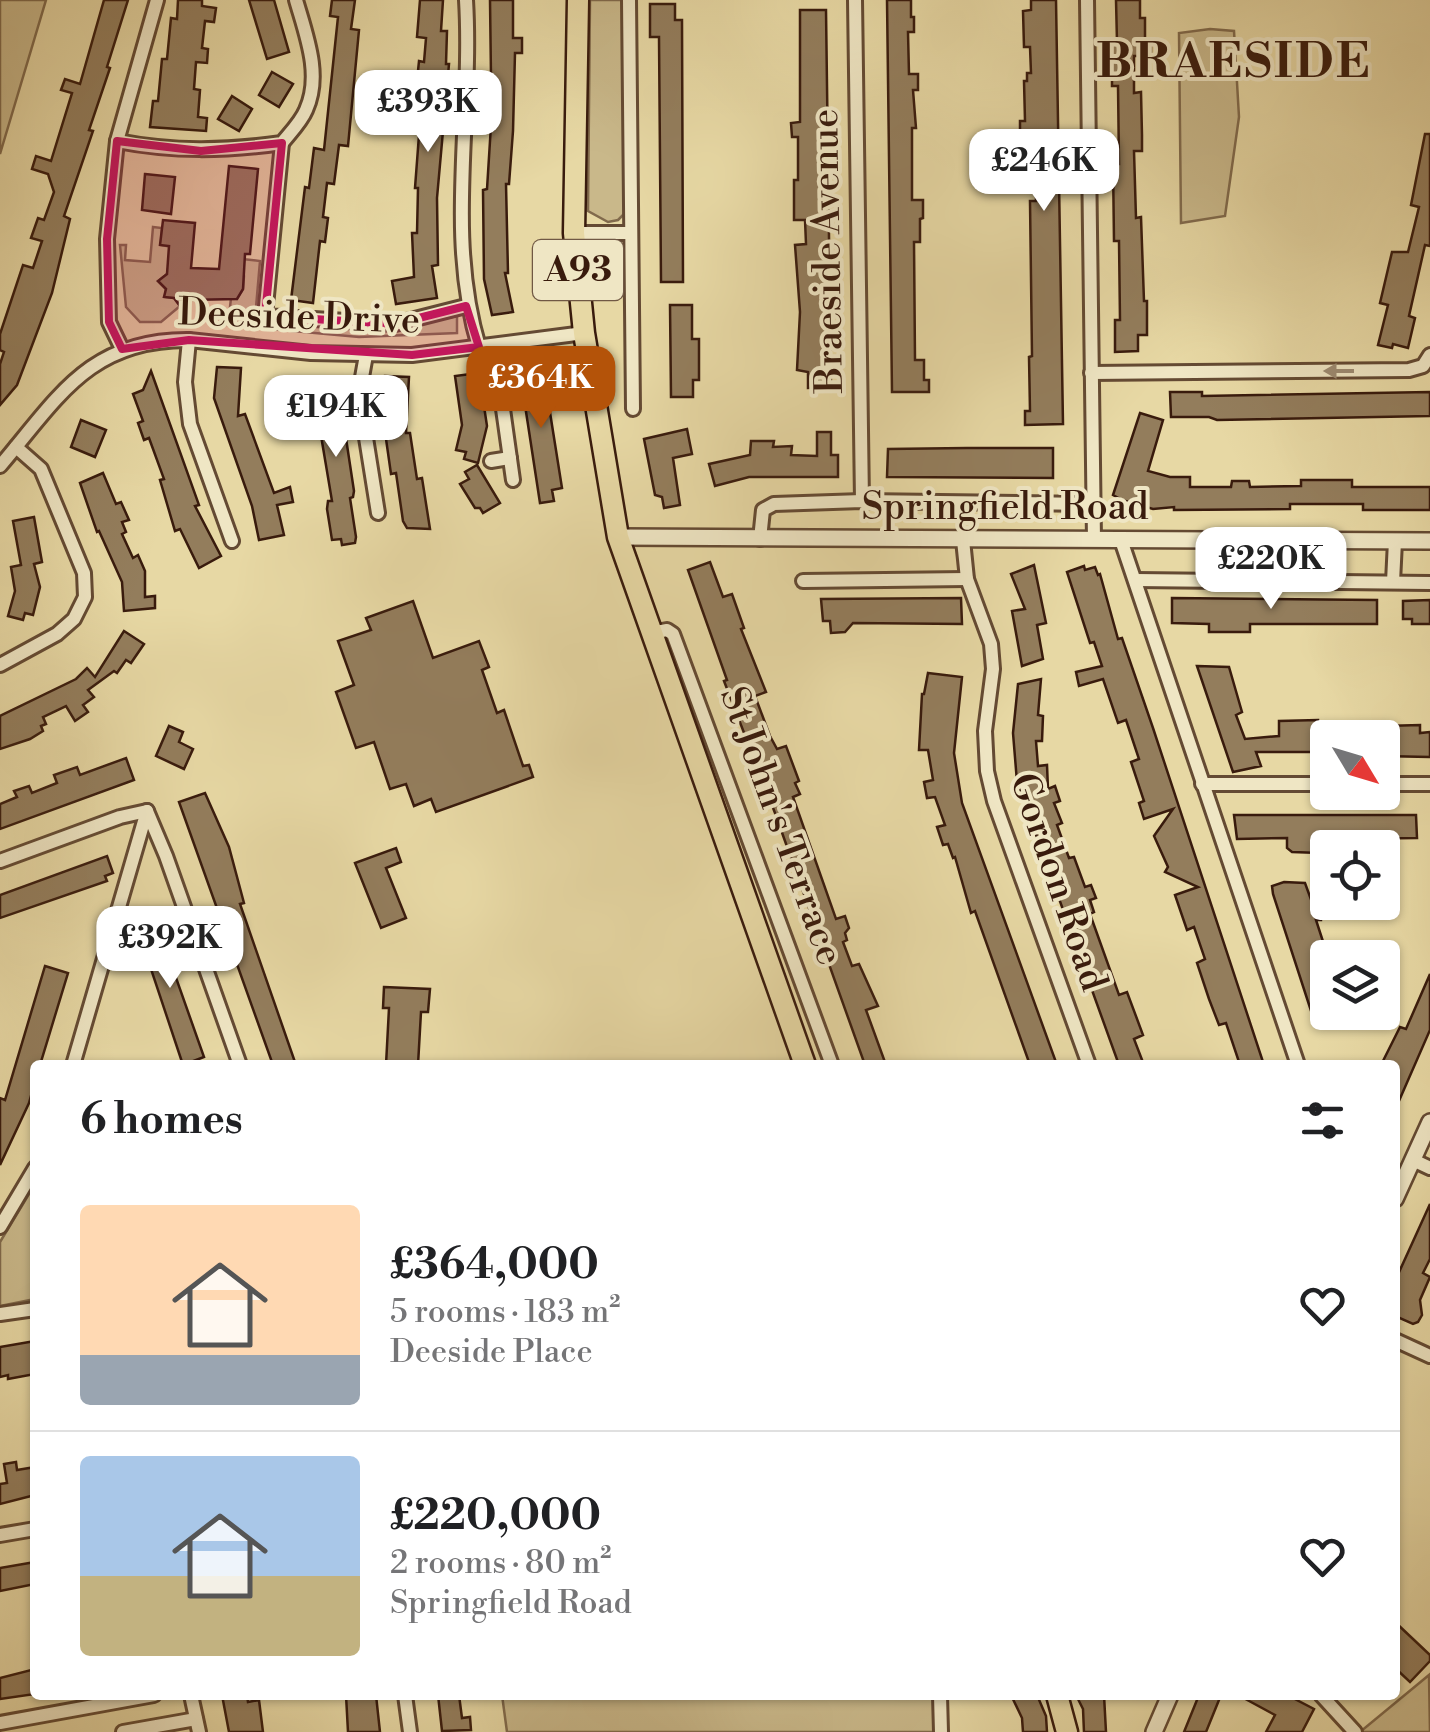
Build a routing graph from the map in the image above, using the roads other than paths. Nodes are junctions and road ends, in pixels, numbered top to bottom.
1 (157, 0) edge
2 (296, 0) edge
3 (466, 0) edge
4 (578, 0) edge
5 (629, 0) edge
6 (855, 0) edge
7 (1087, 0) edge
8 (117, 142) junction
9 (282, 142) junction
10 (574, 232) junction
11 (631, 233) junction
12 (466, 306) junction
13 (584, 333) junction
14 (189, 340) junction
15 (494, 345) junction
16 (478, 347) junction
17 (122, 348) junction
18 (366, 355) junction
19 (1430, 355) edge
20 (1092, 373) junction
21 (633, 410) dead end
22 (16, 447) junction
23 (510, 458) junction
24 (491, 461) dead end
25 (0, 466) edge
26 (514, 480) dead end
27 (862, 501) junction
28 (1093, 504) junction
29 (378, 513) dead end
30 (618, 537) junction
31 (760, 539) junction
32 (963, 540) junction
33 (1094, 540) junction
34 (1122, 540) junction
35 (232, 541) dead end
36 (1394, 541) junction
37 (1430, 542) edge
38 (967, 579) junction
39 (1135, 580) junction
40 (803, 582) dead end
41 (1394, 582) junction
42 (1430, 583) edge
43 (651, 634) junction
44 (0, 665) edge
45 (1202, 784) junction
46 (1310, 784) edge
47 (1400, 784) edge
48 (1430, 784) edge
49 (146, 811) junction
50 (0, 861) edge
51 (74, 1060) edge
52 (238, 1060) edge
53 (803, 1060) edge
54 (830, 1060) edge
55 (1087, 1060) edge
56 (1296, 1060) edge
57 (1430, 1122) edge
58 (1413, 1160) junction
59 (1430, 1168) edge
60 (30, 1176) edge
61 (1400, 1188) edge
62 (0, 1227) edge
63 (30, 1310) edge
64 (0, 1314) edge
65 (1400, 1342) edge
66 (1430, 1356) edge
67 (30, 1530) edge
68 (0, 1535) edge
69 (126, 1700) edge
70 (192, 1700) edge
71 (406, 1700) edge
72 (940, 1700) edge
73 (1057, 1700) edge
74 (1168, 1700) edge
75 (1325, 1700) edge
76 (0, 1723) edge
77 (197, 1726) edge
78 (122, 1732) edge
79 (410, 1732) edge
80 (941, 1732) edge
81 (1067, 1732) edge
82 (1154, 1732) edge
83 (1354, 1732) edge

1 - 8 street
2 - 9 street
3 - 12 street
4 - 10 main road, A93
5 - 11 street
6 - 27 street, Braeside Avenue
7 - 20 street
8 - 9 street
8 - 17 street
9 - 12 street
10 - 11 street
10 - 13 main road, A93
11 - 21 street
12 - 16 street
13 - 15 street, Deeside Drive
13 - 30 main road, A93
14 - 17 street, Deeside Drive
14 - 18 street, Deeside Drive
14 - 35 street
15 - 16 street, Deeside Drive
15 - 23 street
16 - 18 street, Deeside Drive
17 - 22 street, Deeside Drive
18 - 29 street
19 -> 20 street
20 - 28 street
22 - 25 street, Deeside Drive
22 - 44 street
23 - 24 street
23 - 26 street
27 - 28 street, Springfield Road
27 - 31 street, Springfield Road
28 - 33 street
30 - 31 street, Springfield Road
30 - 43 main road, St John's Terrace / A93
31 - 32 street, Springfield Road
32 - 33 street, Springfield Road
32 - 38 street, Gordon Road
33 - 34 street, Springfield Road
34 - 36 street, Springfield Road
34 - 39 street
36 - 37 street, Springfield Road
36 - 41 street
38 - 40 street, Springfield Road
38 - 55 street, Gordon Road
39 - 41 street
39 - 45 street
41 - 42 street
43 - 53 main road, St John's Terrace / A93
43 - 54 street, St John's Terrace
45 - 46 street
45 - 56 street
47 - 48 street
49 - 50 street
49 - 51 street
49 - 52 street
57 - 58 street
58 - 59 street
58 - 61 street
60 - 62 street
63 - 64 street
65 - 66 street
67 - 68 street
69 - 76 street
70 - 77 street
71 - 79 street
72 - 80 street
73 - 81 main road
74 - 82 street
75 - 83 street
77 - 78 street

